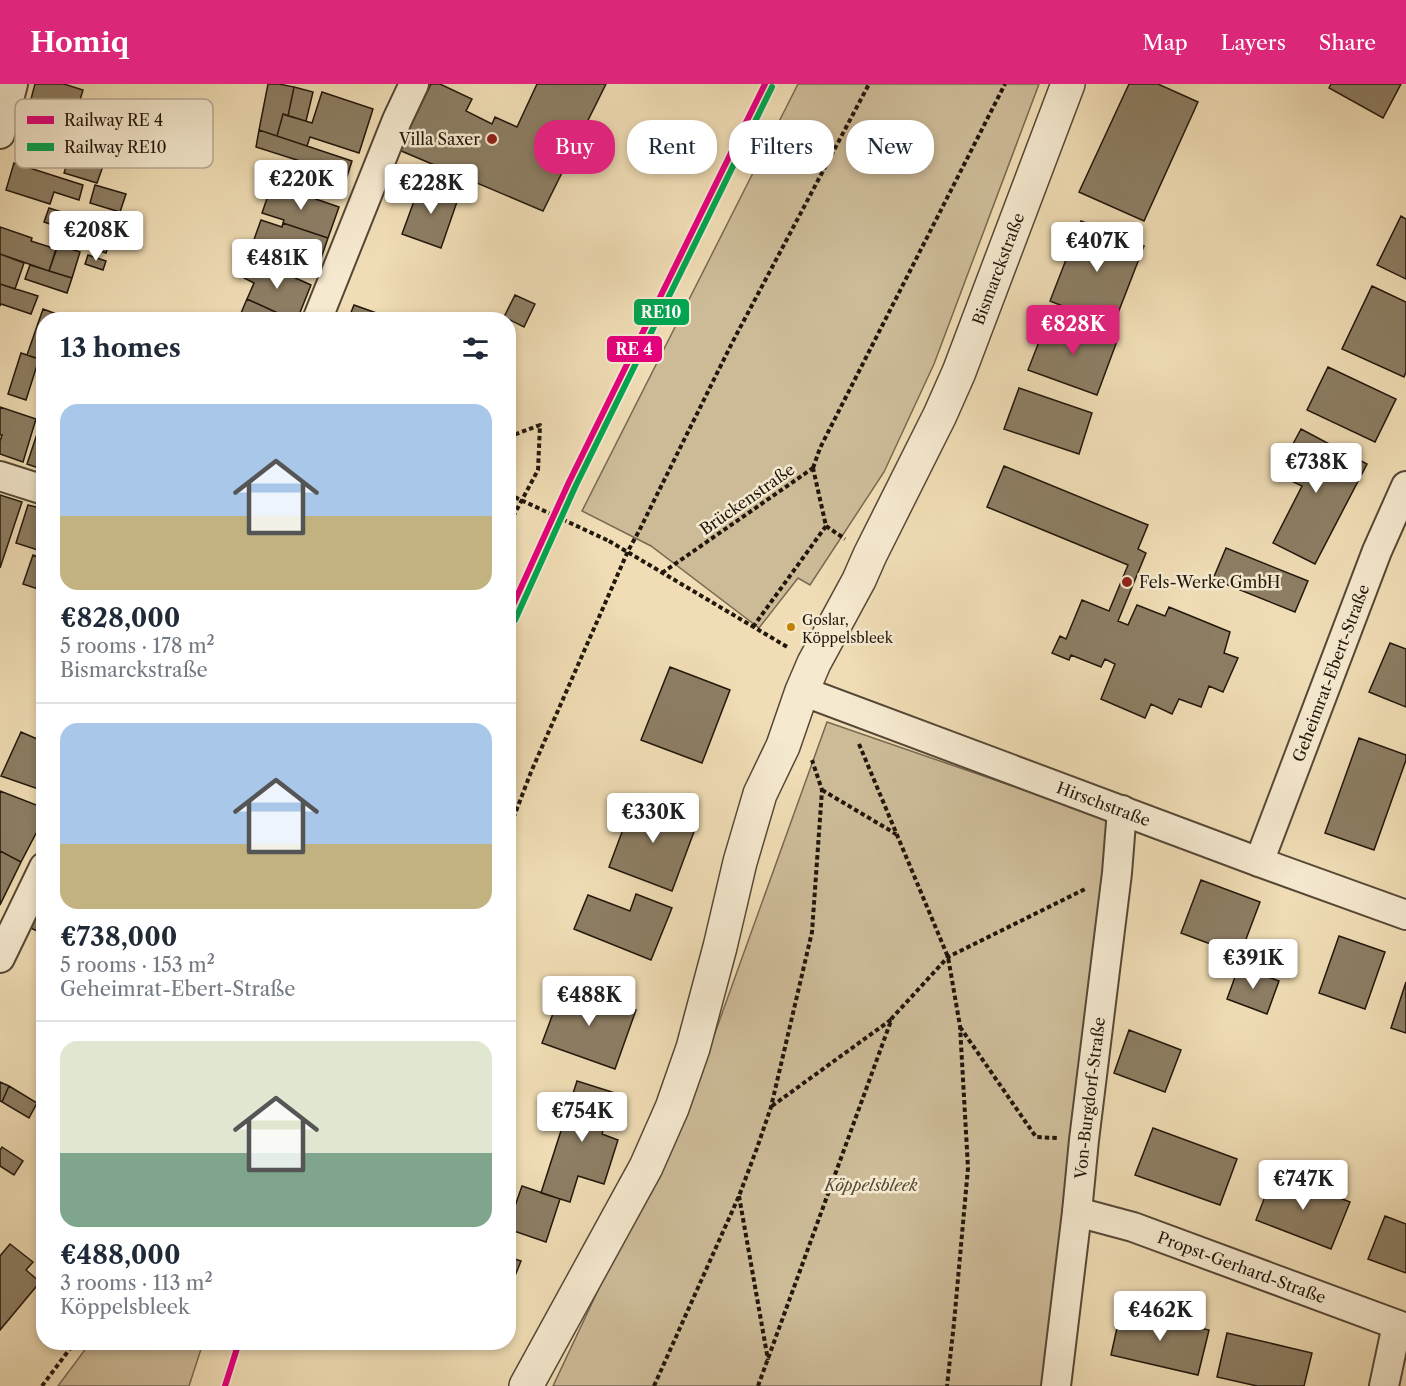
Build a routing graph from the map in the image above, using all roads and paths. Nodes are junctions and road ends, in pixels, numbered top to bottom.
1 (13, 84) edge
2 (414, 84) edge
3 (869, 84) edge
4 (1005, 84) edge
5 (1068, 84) edge
6 (0, 134) edge
7 (320, 312) edge
8 (516, 434) edge
9 (813, 468) junction
10 (0, 476) edge
11 (1406, 486) edge
12 (36, 487) edge
13 (516, 499) edge
14 (516, 511) edge
15 (628, 551) junction
16 (662, 573) junction
17 (753, 627) junction
18 (808, 677) junction
19 (844, 708) junction
20 (1122, 810) junction
21 (516, 811) edge
22 (897, 834) junction
23 (1259, 862) junction
24 (1117, 873) junction
25 (36, 884) edge
26 (1406, 915) edge
27 (948, 957) junction
28 (0, 958) edge
29 (892, 1018) junction
30 (960, 1026) junction
31 (771, 1107) junction
32 (1084, 1140) junction
33 (739, 1196) junction
34 (1077, 1212) junction
35 (1401, 1326) edge
36 (69, 1350) edge
37 (768, 1361) junction
38 (42, 1386) edge
39 (526, 1386) edge
40 (654, 1386) edge
41 (758, 1386) edge
42 (947, 1386) edge
43 (1056, 1386) edge
44 (1384, 1386) edge

1 - 6 street
2 - 7 street
3 - 15 path
4 - 9 path
5 - 18 street, Bismarckstraße
8 - 14 path
9 - 16 path, Brückenstraße
9 - 17 path, Brückenstraße
10 - 12 street
11 - 23 street, Geheimrat-Ebert-Straße
13 - 15 path, bridge
15 - 16 path
15 - 21 path
16 - 17 path
17 - 18 path
18 - 19 street, Hirschstraße
18 - 39 street
19 - 20 street, Hirschstraße
19 - 22 path
20 - 23 street, Hirschstraße
20 - 24 street, Von-Burgdorf-Straße
22 - 27 path
22 - 31 path
23 - 26 street, Hirschstraße
24 - 27 path
24 - 32 street, Von-Burgdorf-Straße
25 - 28 street
27 - 29 path
27 - 30 path
29 - 31 path
29 - 37 path
30 - 32 path
30 - 42 path
31 - 33 path
32 - 34 street, Von-Burgdorf-Straße
33 - 37 path
33 - 40 path
34 - 35 street, Propst-Gerhard-Straße
34 - 43 street, Von-Burgdorf-Straße
35 - 44 street
36 - 38 path
37 - 41 path

